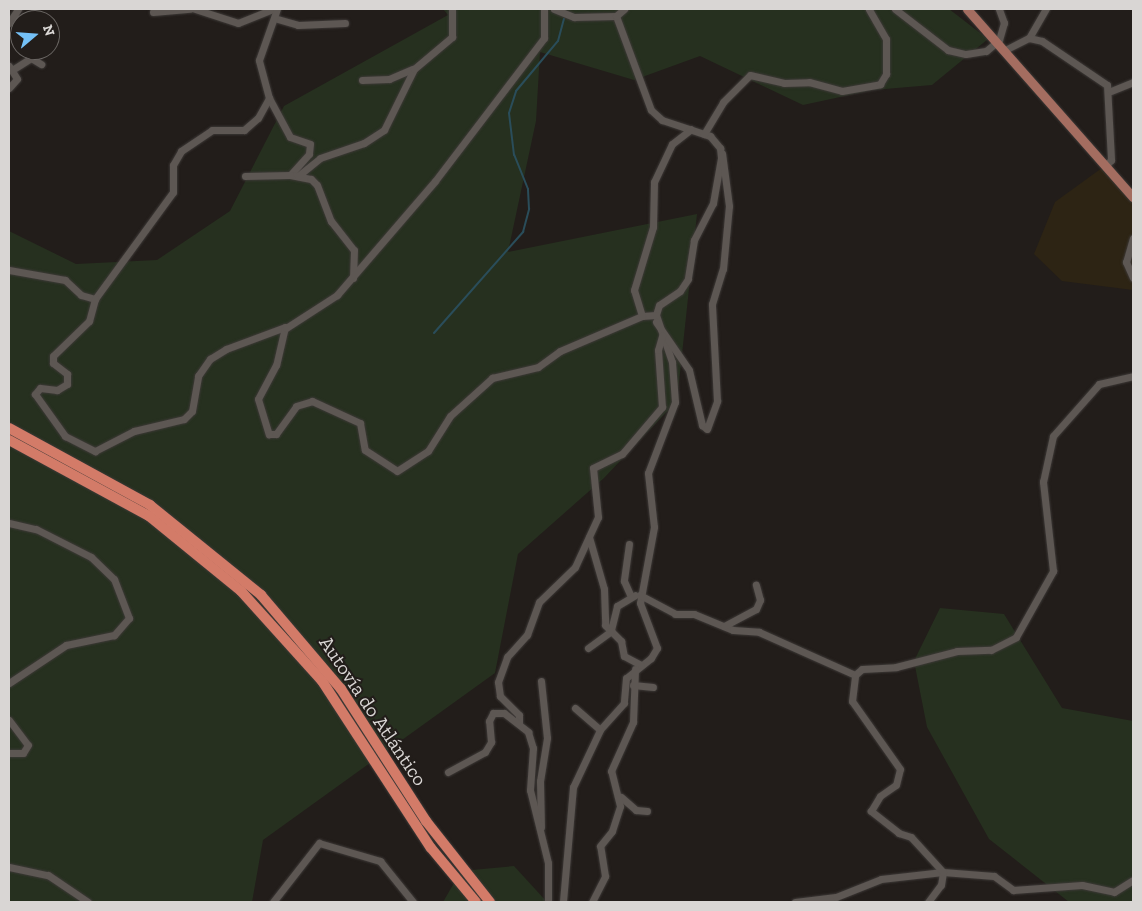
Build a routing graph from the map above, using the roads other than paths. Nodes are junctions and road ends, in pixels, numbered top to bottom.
1 (18, 9) edge
2 (190, 9) edge
3 (195, 9) edge
4 (272, 9) edge
5 (277, 9) edge
6 (452, 9) edge
7 (544, 9) edge
8 (554, 9) edge
9 (624, 9) edge
10 (869, 9) edge
11 (894, 9) edge
12 (967, 9) edge
13 (999, 9) edge
14 (1046, 9) edge
15 (210, 11) edge
16 (153, 12) dead end
17 (616, 16) junction
18 (274, 18) junction
19 (9, 23) edge
20 (345, 23) dead end
21 (1029, 38) junction
22 (999, 40) junction
23 (1007, 49) junction
24 (41, 64) dead end
25 (10, 68) edge
26 (414, 69) junction
27 (362, 80) dead end
28 (1133, 82) edge
29 (9, 88) edge
30 (1111, 90) junction
31 (269, 98) junction
32 (691, 130) junction
33 (704, 134) junction
34 (721, 151) junction
35 (1106, 165) junction
36 (294, 175) junction
37 (245, 176) dead end
38 (1133, 197) edge
39 (1133, 238) edge
40 (9, 270) edge
41 (352, 278) junction
42 (1133, 278) edge
43 (95, 299) junction
44 (642, 316) junction
45 (656, 318) junction
46 (286, 328) junction
47 (662, 336) junction
48 (1133, 376) edge
49 (9, 428) edge
50 (9, 440) edge
51 (9, 524) edge
52 (589, 536) junction
53 (629, 544) dead end
54 (756, 584) dead end
55 (640, 595) junction
56 (631, 597) junction
57 (724, 626) junction
58 (612, 631) junction
59 (588, 648) dead end
60 (638, 667) junction
61 (855, 675) junction
62 (541, 681) dead end
63 (9, 683) edge
64 (633, 685) junction
65 (653, 687) dead end
66 (575, 708) dead end
67 (9, 720) edge
68 (519, 723) junction
69 (600, 730) junction
70 (9, 753) edge
71 (448, 772) dead end
72 (620, 797) junction
73 (647, 811) dead end
74 (540, 830) junction
75 (9, 867) edge
76 (943, 872) junction
77 (1133, 880) edge
78 (88, 902) edge
79 (272, 902) edge
80 (414, 902) edge
81 (476, 902) edge
82 (490, 902) edge
83 (548, 902) edge
84 (562, 902) edge
85 (592, 902) edge
86 (794, 902) edge
87 (928, 902) edge

1 - 19 street
2 - 16 street
3 - 15 street
4 - 15 street
5 - 18 street
6 - 26 street
7 - 41 street
8 - 17 street
9 - 17 street
10 - 33 street
11 - 22 street
12 - 22 main road
13 - 22 street
14 - 21 street
17 - 32 street
18 - 20 street
18 - 31 street
21 - 23 street
21 - 30 street
22 - 23 main road
23 - 35 main road
24 - 25 street
25 - 29 street
26 - 27 street
26 - 36 street
28 - 30 street
30 - 35 street
31 - 36 street
31 - 43 street
32 - 33 street
32 - 44 street
33 - 34 street
34 - 45 street
34 - 45 street
35 - 38 main road
36 - 37 street
36 - 41 street
39 - 42 street
40 - 43 street
41 - 46 street
43 - 46 street
44 - 45 street
44 - 46 street
45 - 47 street
47 - 52 street
47 - 55 street
48 - 61 street
49 - 82 highway, Autovía do Atlántico
50 - 81 highway, Autovía do Atlántico
51 - 63 street
52 - 58 street
52 - 68 street
53 - 56 street
54 - 57 street
55 - 56 street
55 - 57 street
55 - 60 street
56 - 58 street
57 - 61 street
58 - 59 street
58 - 60 street
60 - 64 street
60 - 69 street
61 - 76 street
62 - 74 street
64 - 65 street
64 - 72 street
66 - 69 street
67 - 70 street
68 - 71 street
68 - 74 street
69 - 84 street
72 - 73 street
72 - 85 street
74 - 83 street
75 - 78 street
76 - 77 street
76 - 86 street
76 - 87 street
79 - 80 street

